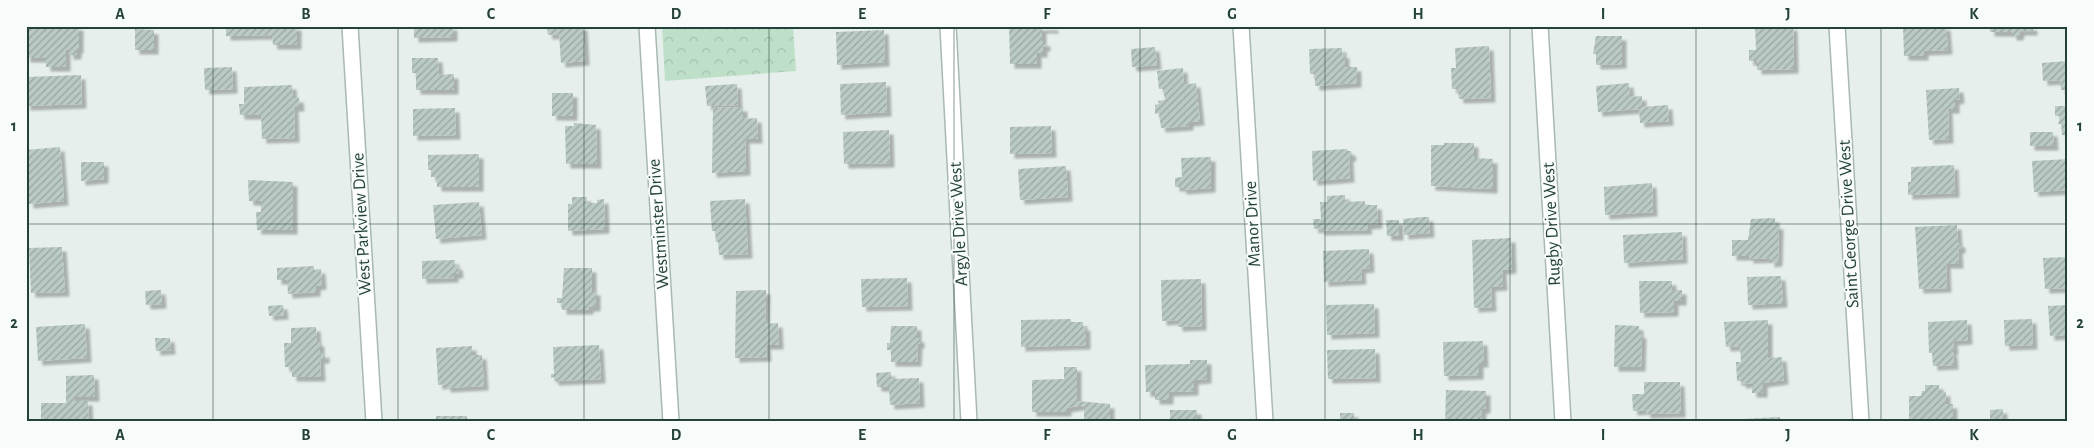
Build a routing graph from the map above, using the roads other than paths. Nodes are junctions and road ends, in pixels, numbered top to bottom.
1 (350, 26) edge
2 (647, 26) edge
3 (948, 26) edge
4 (1242, 26) edge
5 (1540, 26) edge
6 (1838, 26) edge
7 (374, 422) edge
8 (671, 422) edge
9 (969, 422) edge
10 (1265, 422) edge
11 (1563, 422) edge
12 (1861, 422) edge

1 - 7 street, West Parkview Drive
2 - 8 street, Westminster Drive
3 - 9 street, Argyle Drive West
4 - 10 street, Manor Drive
5 - 11 street, Rugby Drive West
6 - 12 street, Saint George Drive West

